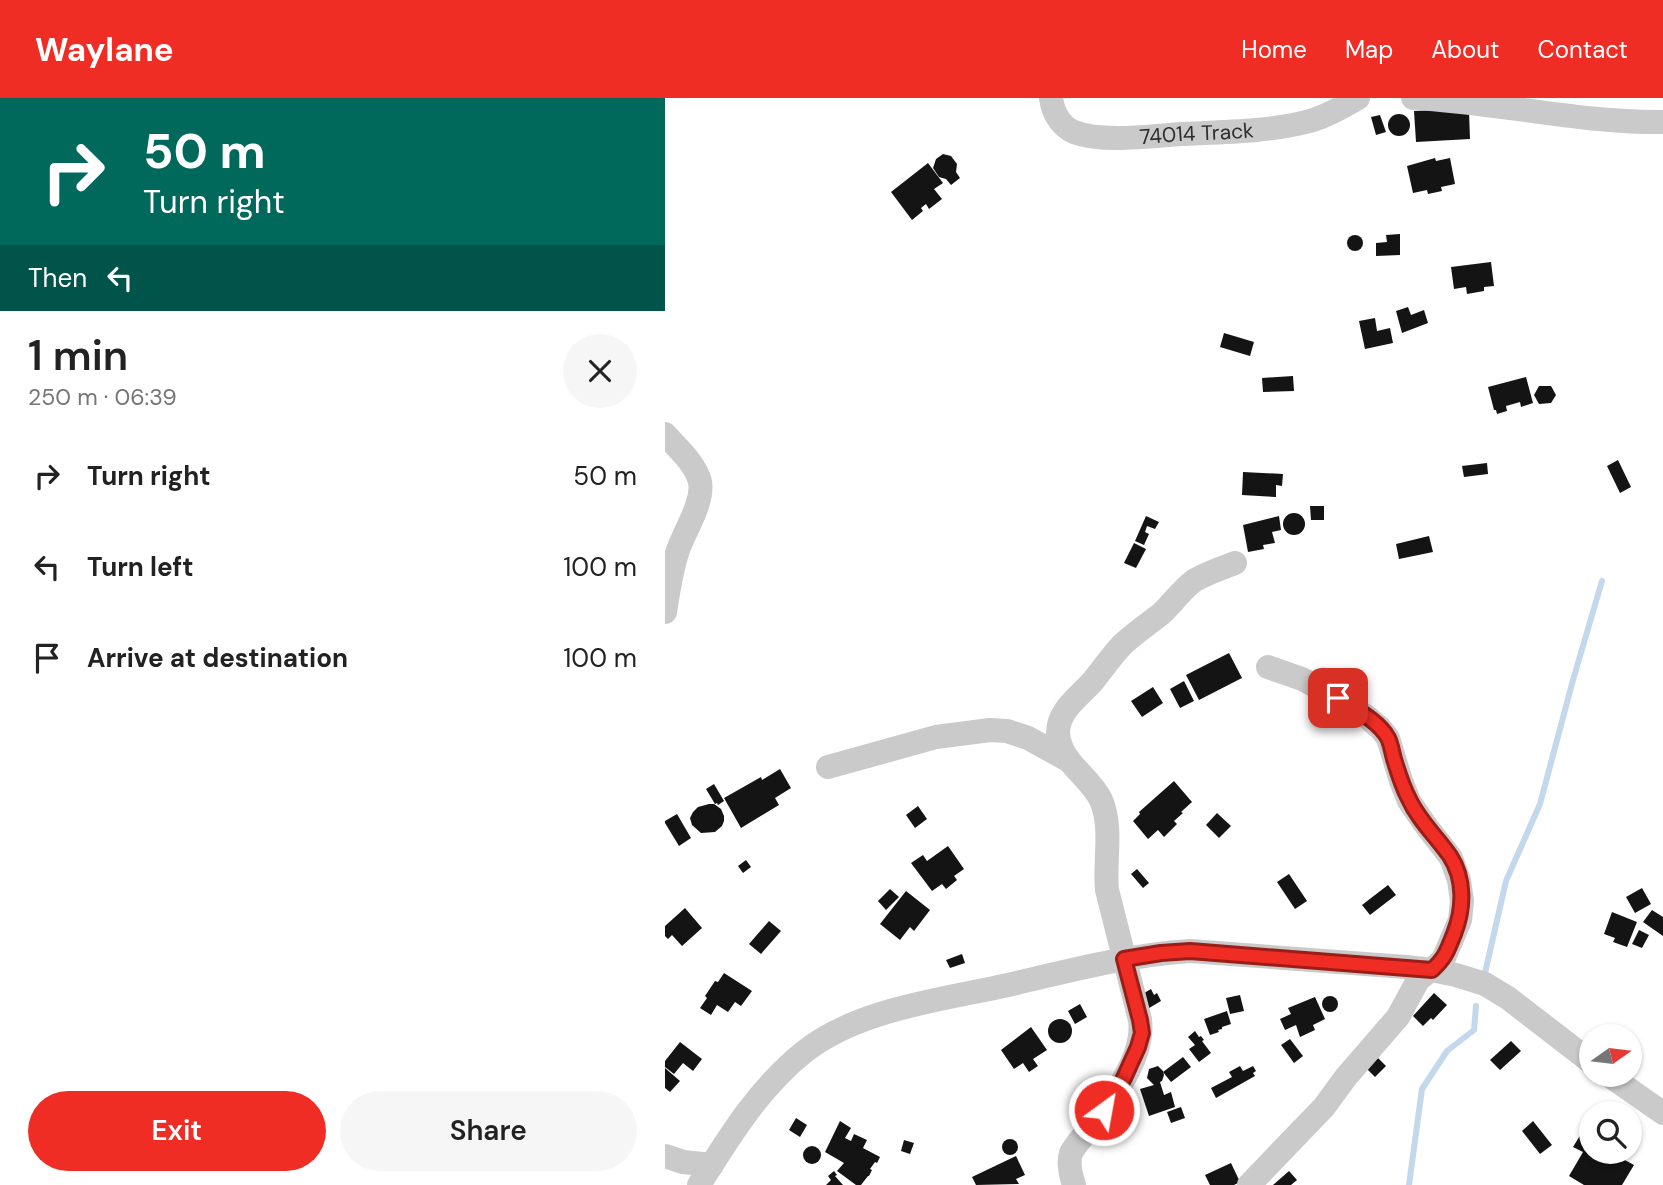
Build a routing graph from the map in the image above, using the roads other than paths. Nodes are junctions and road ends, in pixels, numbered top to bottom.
1 (1051, 98) edge
2 (1358, 98) edge
3 (1413, 98) edge
4 (1663, 122) edge
5 (665, 434) edge
6 (1235, 563) dead end
7 (665, 612) edge
8 (1268, 667) dead end
9 (1067, 760) junction
10 (828, 766) dead end
11 (1124, 959) junction
12 (1432, 970) junction
13 (1579, 1053) edge
14 (1626, 1087) edge
15 (1663, 1113) edge
16 (665, 1156) edge
17 (706, 1175) edge
18 (1074, 1185) edge
19 (1249, 1185) edge

1 - 2 street, 74014 Track
3 - 4 street
5 - 7 street
6 - 9 street
8 - 12 street
9 - 10 street
9 - 11 street
11 - 12 street
11 - 17 street
11 - 18 street
12 - 13 street
12 - 19 street
14 - 15 street
16 - 17 street

